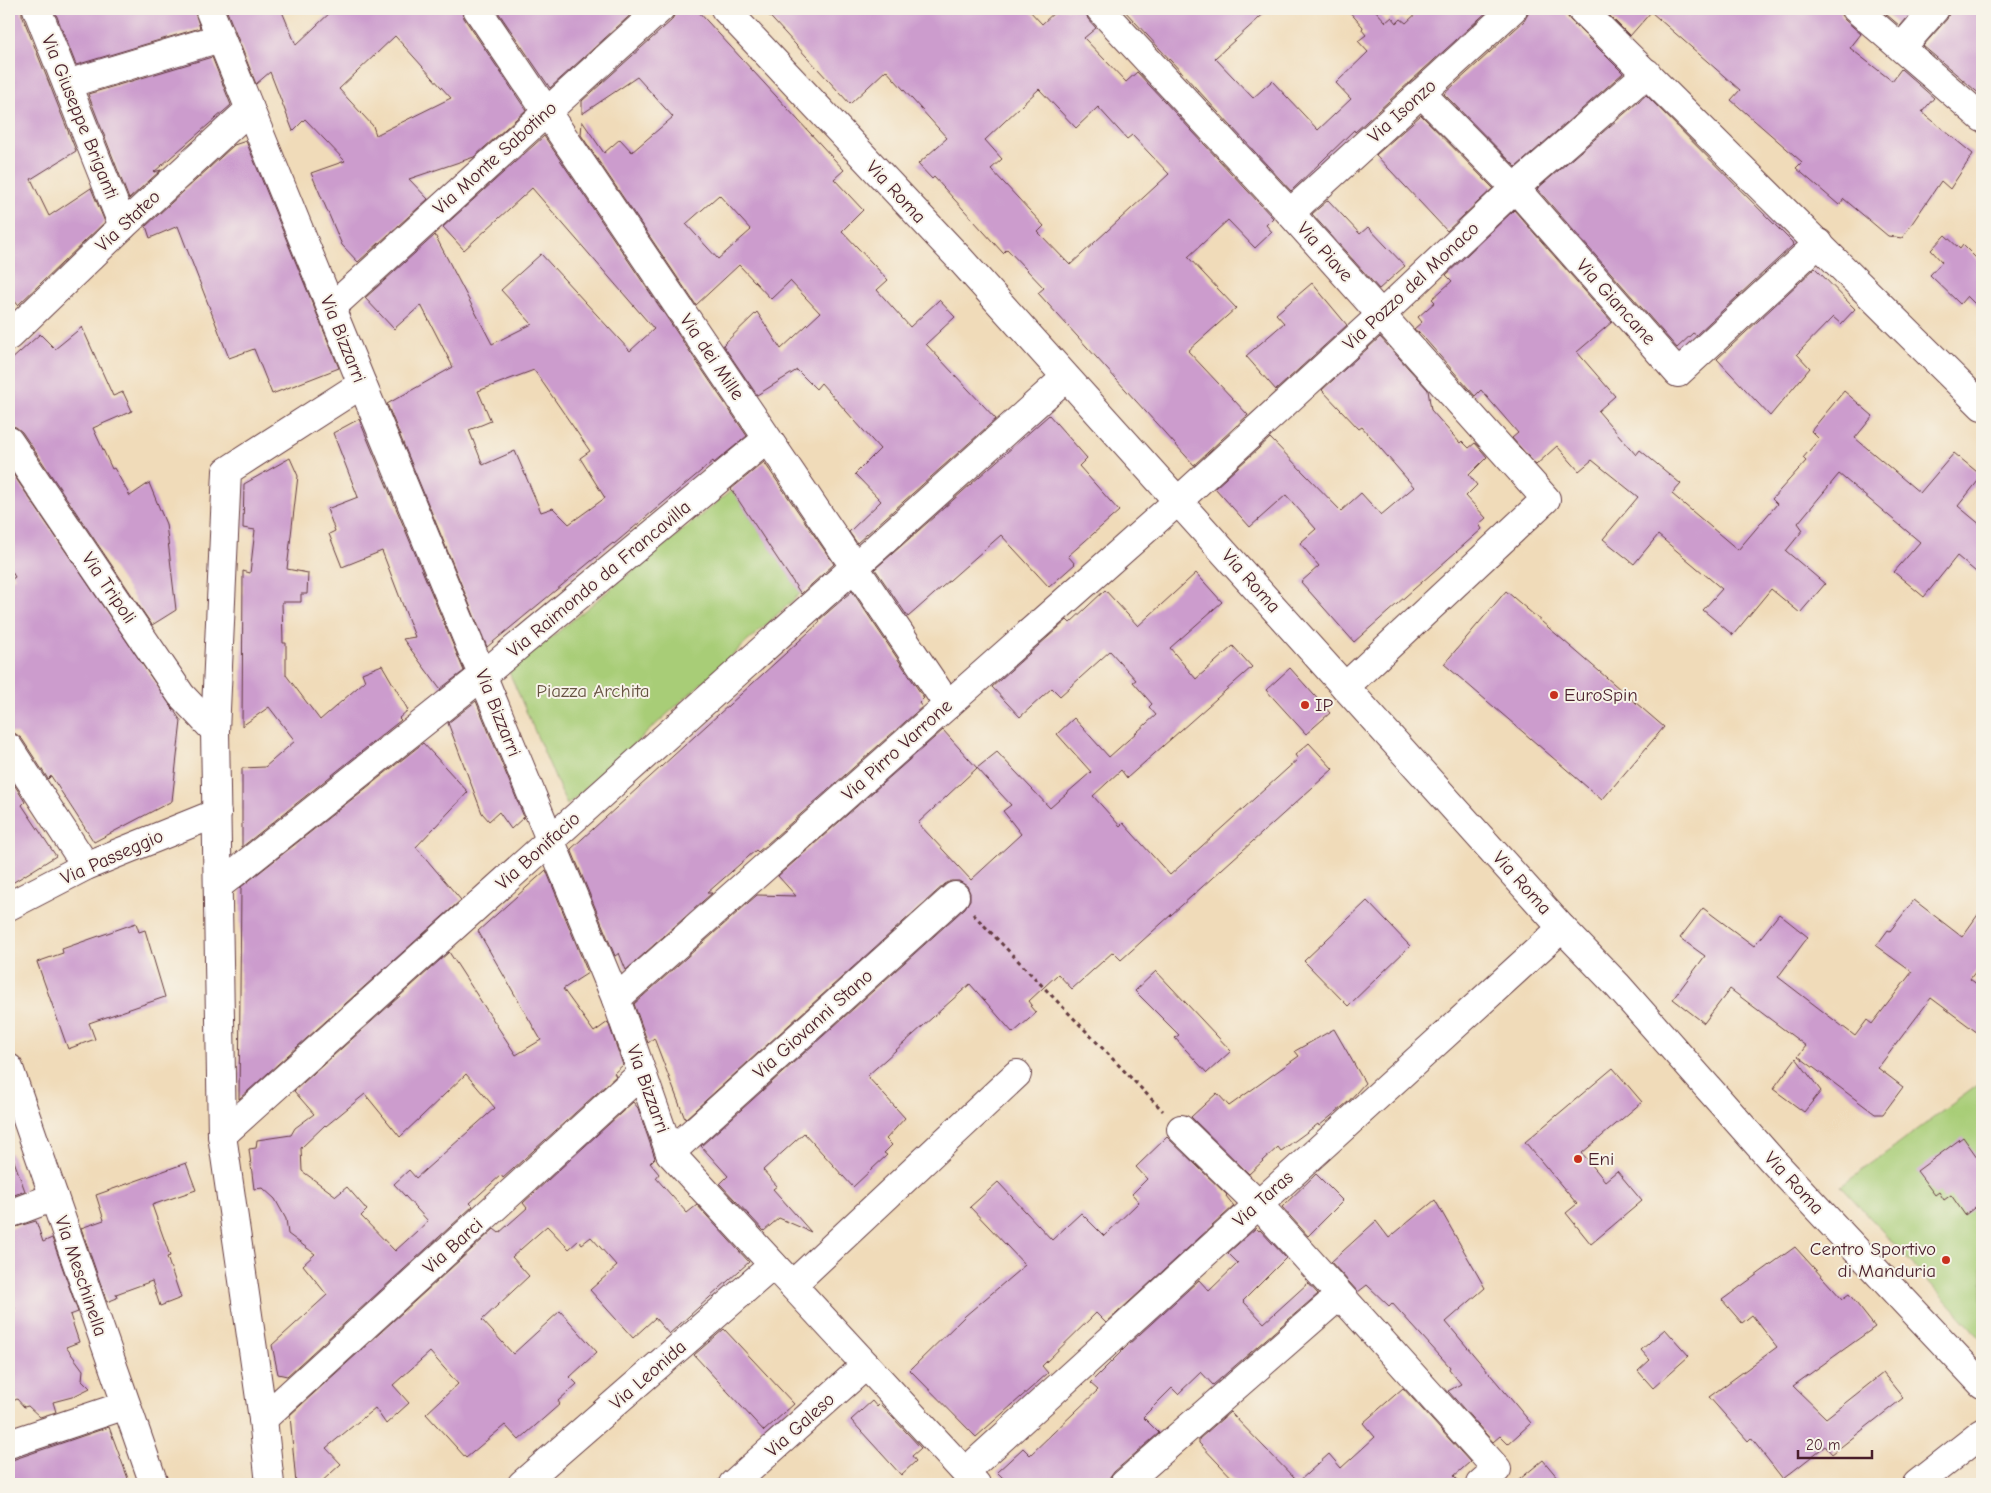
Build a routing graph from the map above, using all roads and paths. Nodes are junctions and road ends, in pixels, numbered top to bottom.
1 (37, 9) edge
2 (209, 9) edge
3 (477, 9) edge
4 (660, 9) edge
5 (725, 9) edge
6 (1100, 9) edge
7 (1513, 9) edge
8 (1581, 9) edge
9 (1856, 9) edge
10 (1935, 9) edge
11 (220, 38) junction
12 (1902, 47) junction
13 (1646, 73) junction
14 (67, 84) junction
15 (1421, 93) junction
16 (250, 109) junction
17 (546, 112) junction
18 (1982, 118) edge
19 (1515, 188) junction
20 (1290, 213) junction
21 (123, 226) junction
22 (1819, 243) junction
23 (331, 308) junction
24 (1381, 315) junction
25 (9, 336) edge
26 (1065, 378) junction
27 (362, 384) junction
28 (1982, 406) edge
29 (767, 439) junction
30 (9, 441) edge
31 (1178, 501) junction
32 (854, 566) junction
33 (482, 676) junction
34 (1345, 687) junction
35 (948, 705) junction
36 (215, 731) junction
37 (9, 748) edge
38 (217, 813) junction
39 (550, 840) junction
40 (86, 866) junction
41 (218, 886) junction
42 (955, 896) joint
43 (9, 906) edge
44 (1562, 928) junction
45 (616, 1000) junction
46 (9, 1068) edge
47 (642, 1073) junction
48 (1017, 1074) dead end
49 (1181, 1129) joint
50 (222, 1135) junction
51 (670, 1152) junction
52 (54, 1197) junction
53 (1258, 1204) junction
54 (9, 1214) edge
55 (774, 1265) junction
56 (792, 1285) junction
57 (1339, 1296) junction
58 (866, 1365) junction
59 (1982, 1384) edge
60 (126, 1405) junction
61 (263, 1419) junction
62 (1982, 1433) edge
63 (9, 1444) edge
64 (971, 1478) edge
65 (154, 1484) edge
66 (270, 1484) edge
67 (522, 1484) edge
68 (733, 1484) edge
69 (1124, 1484) edge
70 (1480, 1484) edge
71 (1917, 1484) edge

1 - 14 street, Via Giuseppe Briganti
2 - 11 street, Via Bizzarri
3 - 17 street, Via dei Mille
4 - 17 street, Via Monte Sabotino
5 - 26 street, Via Roma
6 - 20 street, Via Piave
7 - 15 street, Via Isonzo
8 - 13 street
9 - 12 street
10 - 12 street
11 - 14 street
11 - 16 street, Via Bizzarri
12 - 18 street
13 - 19 street, Via Pozzo del Monaco
13 - 22 street
14 - 21 street, Via Giuseppe Briganti
15 - 19 street, Via Giancane
15 - 20 street, Via Isonzo
16 - 21 street, Via Stateo
16 - 23 street, Via Bizzarri
17 - 23 street, Via Monte Sabotino
17 - 29 street, Via dei Mille
19 - 22 street, Via Giancane
19 - 24 street, Via Pozzo del Monaco
20 - 24 street, Via Piave
21 - 25 street, Via Stateo
22 - 28 street
23 - 27 street, Via Bizzarri
24 - 31 street, Via Pozzo del Monaco
24 - 34 street, Via Piave
26 - 31 street, Via Roma
26 - 32 street
27 - 33 street, Via Bizzarri
27 - 36 street
29 - 32 street, Via dei Mille
29 - 33 street, Via Raimondo da Francavilla
30 - 36 street, Via Tripoli
31 - 34 street, Via Roma
31 - 35 street, Via Pirro Varrone
32 - 35 street, Via dei Mille
32 - 39 street, Via Bonifacio
33 - 39 street, Via Bizzarri
33 - 41 street, Via Raimondo da Francavilla
34 - 44 street, Via Roma
35 - 45 street, Via Pirro Varrone
36 - 38 street
37 - 40 street
38 - 40 street, Via Passeggio
38 - 41 street
39 - 45 street, Via Bizzarri
39 - 50 street, Via Bonifacio
40 - 43 street, Via Passeggio
41 - 50 street
42 - 49 path
42 - 51 street, Via Giovanni Stano
44 - 53 street, Via Taras
44 - 59 street, Via Roma
45 - 47 street, Via Bizzarri
46 - 52 street, Via Meschinella
47 - 51 street, Via Bizzarri
47 - 61 street, Via Barci
48 - 56 street
49 - 53 street
50 - 61 street
51 - 55 street, Via Bizzarri
52 - 54 street
52 - 60 street, Via Meschinella
53 - 57 street
53 - 64 street, Via Taras
55 - 56 street, Via Bizzarri
55 - 67 street, Via Leonida
56 - 58 street, Via Bizzarri
57 - 69 street
57 - 70 street
58 - 64 street, Via Bizzarri
58 - 68 street, Via Galeso
60 - 63 street
60 - 65 street, Via Meschinella
61 - 66 street
62 - 71 street

